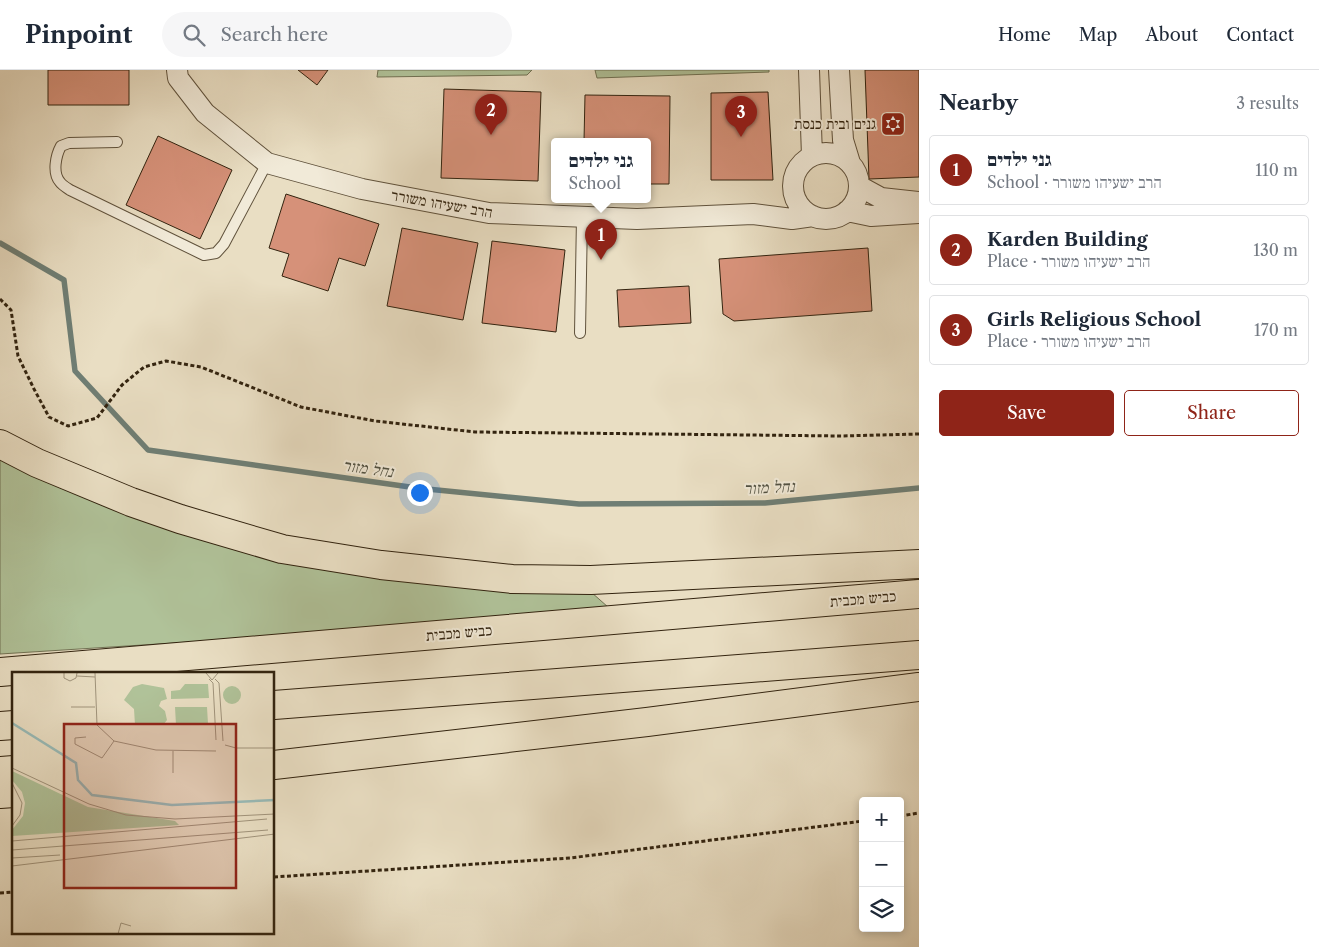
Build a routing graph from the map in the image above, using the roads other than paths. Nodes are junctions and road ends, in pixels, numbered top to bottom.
1 (177, 70) edge
2 (809, 70) edge
3 (839, 70) edge
4 (117, 142) dead end
5 (812, 156) junction
6 (267, 163) junction
7 (850, 163) junction
8 (859, 186) junction
9 (796, 200) junction
10 (919, 202) edge
11 (847, 211) junction
12 (919, 213) edge
13 (753, 214) junction
14 (813, 216) junction
15 (582, 217) junction
16 (580, 333) dead end
17 (0, 444) edge
18 (919, 564) edge
19 (919, 594) edge
20 (919, 655) edge
21 (0, 672) edge
22 (919, 687) edge
23 (275, 705) edge
24 (501, 739) junction
25 (275, 754) edge
26 (275, 765) edge

1 - 6 street, הרב ישעיהו משורר
2 - 5 street
3 - 7 street
4 - 6 lane
5 - 7 street
5 - 9 street
6 - 15 street, הרב ישעיהו משורר
7 - 8 street
8 - 10 street
8 - 11 street
9 - 13 street, הרב ישעיהו משורר
9 - 14 street
11 - 12 street
11 - 14 street
13 - 14 street, הרב ישעיהו משורר
13 - 15 street, הרב ישעיהו משורר
15 - 16 lane
17 - 18 highway
19 - 21 highway, כביש מכבית
20 - 23 highway
22 - 24 highway
24 - 25 highway
24 - 26 highway

